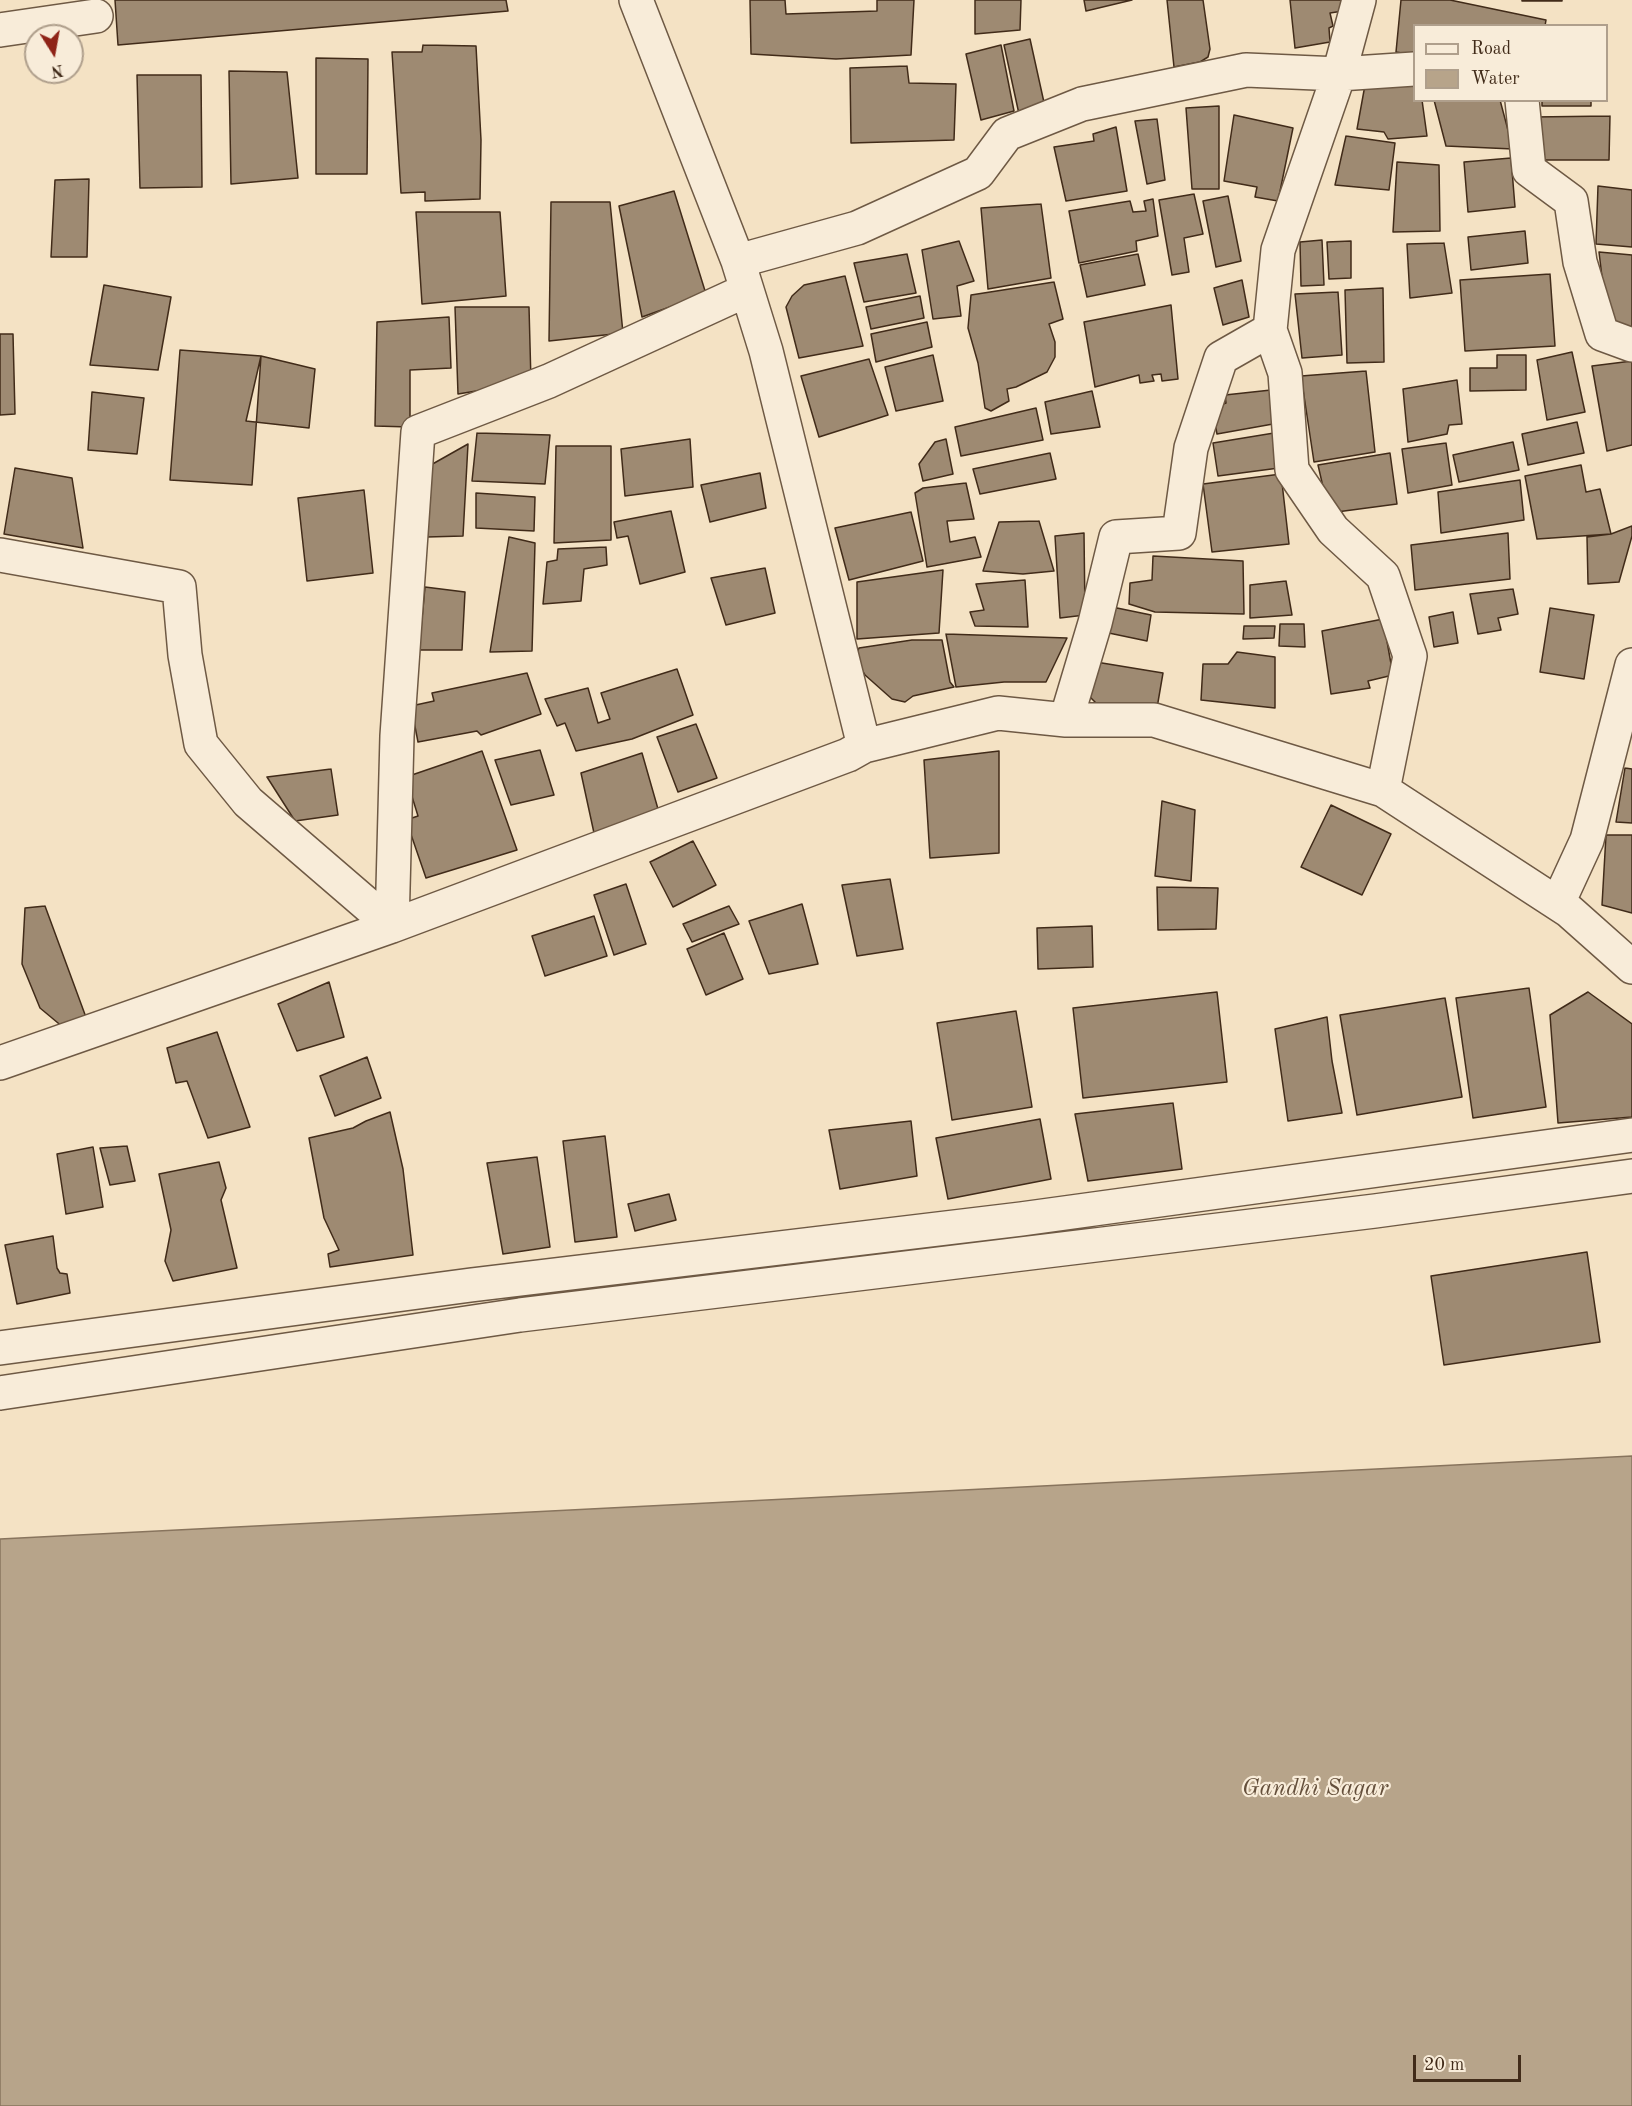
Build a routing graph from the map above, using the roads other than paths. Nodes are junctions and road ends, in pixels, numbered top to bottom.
1 (636, 0) edge
2 (1359, 0) edge
3 (96, 16) dead end
4 (0, 30) edge
5 (1413, 69) edge
6 (1339, 74) junction
7 (1522, 102) edge
8 (742, 276) junction
9 (1270, 330) junction
10 (1632, 345) edge
11 (0, 555) edge
12 (1632, 665) edge
13 (1066, 720) junction
14 (864, 746) junction
15 (1383, 790) junction
16 (1558, 903) junction
17 (392, 926) junction
18 (1632, 967) edge
19 (0, 1062) edge
20 (1632, 1135) edge
21 (1632, 1176) edge
22 (0, 1348) edge
23 (0, 1393) edge

1 - 8 street
2 - 6 street
3 - 4 street
5 - 6 street
6 - 8 street
6 - 9 street
7 - 10 street
8 - 14 street
8 - 17 street
9 - 13 street
9 - 15 street
11 - 17 street
12 - 16 street
13 - 14 street
13 - 15 street
14 - 17 street
15 - 16 street
16 - 18 street
17 - 19 street
20 - 22 street
21 - 23 street

